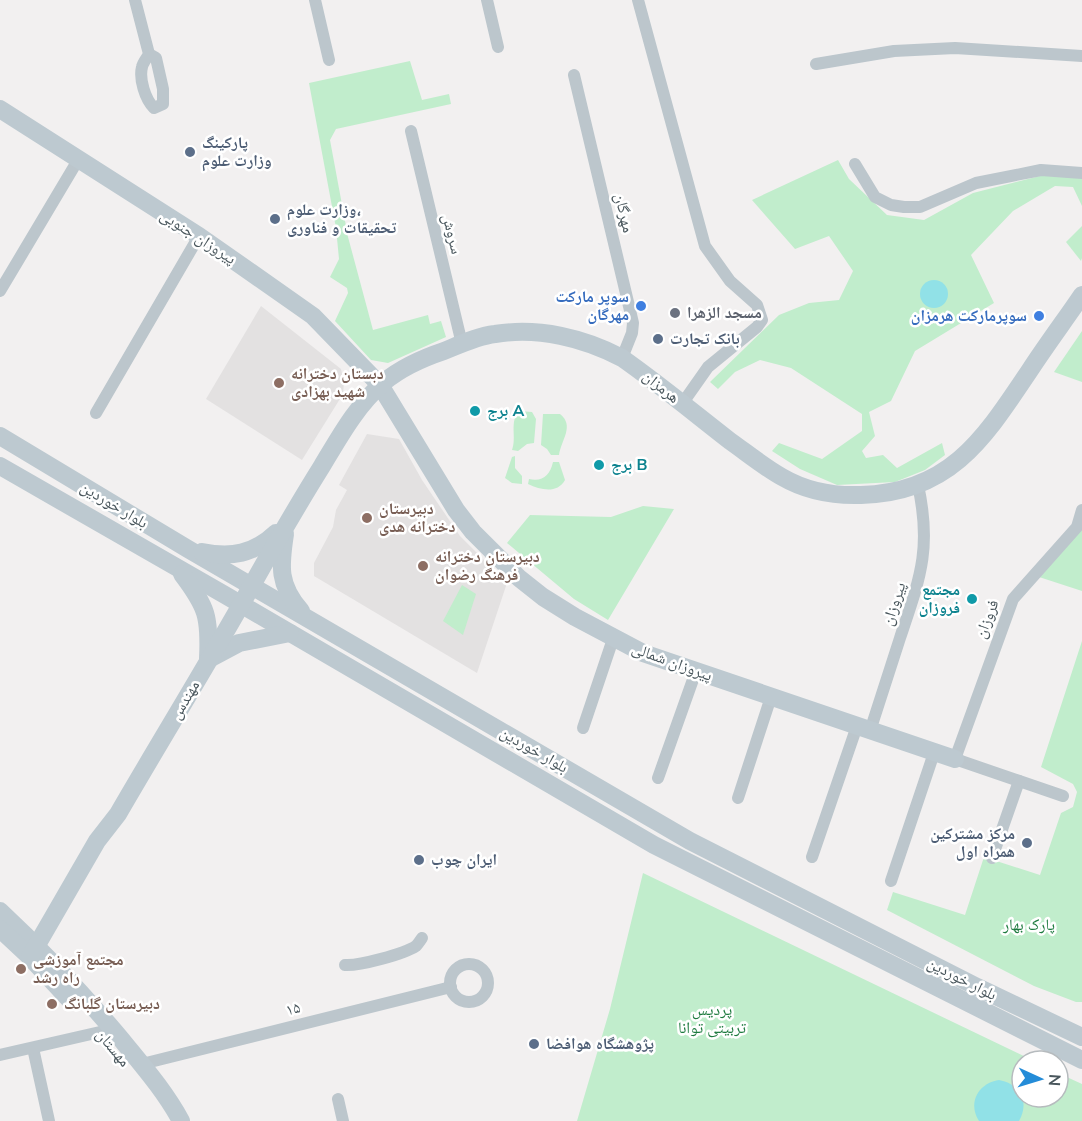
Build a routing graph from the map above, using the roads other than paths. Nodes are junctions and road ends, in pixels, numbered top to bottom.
1 (135, 0) edge
2 (315, 0) edge
3 (487, 0) edge
4 (638, 0) edge
5 (498, 46) dead end
6 (149, 54) dead end
7 (1082, 56) edge
8 (329, 60) dead end
9 (816, 64) dead end
10 (574, 75) dead end
11 (0, 109) edge
12 (411, 131) dead end
13 (78, 160) junction
14 (855, 164) dead end
15 (1082, 173) edge
16 (199, 236) junction
17 (0, 291) edge
18 (1082, 295) edge
19 (462, 344) junction
20 (622, 358) junction
21 (380, 386) junction
22 (682, 404) junction
23 (96, 413) dead end
24 (0, 436) edge
25 (0, 466) edge
26 (918, 485) junction
27 (1082, 510) edge
28 (287, 521) junction
29 (188, 549) junction
30 (177, 568) junction
31 (252, 585) junction
32 (241, 604) junction
33 (311, 621) junction
34 (290, 633) junction
35 (613, 639) junction
36 (208, 660) junction
37 (696, 670) junction
38 (771, 697) junction
39 (584, 728) dead end
40 (864, 728) junction
41 (934, 753) junction
42 (955, 759) junction
43 (658, 778) dead end
44 (1019, 781) junction
45 (1063, 796) dead end
46 (738, 798) dead end
47 (812, 857) dead end
48 (992, 858) dead end
49 (891, 881) dead end
50 (0, 911) edge
51 (0, 929) edge
52 (422, 938) dead end
53 (37, 955) junction
54 (345, 965) dead end
55 (451, 987) dead end
56 (1082, 1022) edge
57 (1059, 1027) junction
58 (105, 1029) junction
59 (1082, 1037) edge
60 (33, 1048) junction
61 (0, 1055) edge
62 (1082, 1060) edge
63 (136, 1066) junction
64 (338, 1099) dead end
65 (50, 1121) edge
66 (168, 1121) edge
67 (181, 1121) edge
68 (343, 1121) edge

1 - 6 street
2 - 8 street
3 - 5 street
4 - 22 street
7 - 9 street
10 - 20 street, مهرگان
11 - 13 street, پیروزان جنوبی
12 - 19 street, سروش
13 - 16 street, پیروزان جنوبی
13 - 17 street
14 - 15 street
16 - 21 street, پیروزان جنوبی
16 - 23 street
18 - 26 street, هرمزان
19 - 20 street, هرمزان
19 - 21 street, هرمزان
20 - 22 street, هرمزان
21 - 28 street, هرمزان
21 - 35 street, پیروزان شمالی
22 - 26 street, هرمزان
24 - 29 street, بلوار خوردین
25 - 30 street, بلوار خوردین
26 - 40 street, پیروزان
27 - 42 street, فروزان
28 - 29 street
28 - 31 street, هرمزان
28 - 33 street
29 - 31 street, بلوار خوردین
30 - 32 street, بلوار خوردین
30 - 36 street
31 - 32 street, مهندس
31 - 33 street, بلوار خوردین
32 - 34 street, بلوار خوردین
32 - 36 street, مهندس
33 - 57 street, بلوار خوردین
34 - 36 street
34 - 62 street, بلوار خوردین
35 - 37 street, پیروزان شمالی
35 - 39 street
36 - 53 street, مهندس
37 - 38 street, پیروزان شمالی
37 - 43 street
38 - 40 street, پیروزان شمالی
38 - 46 street
40 - 41 street, پیروزان شمالی
40 - 47 street, پیروزان
41 - 42 street, پیروزان شمالی
41 - 49 street
42 - 44 street, پیروزان شمالی
44 - 45 street, پیروزان شمالی
44 - 48 street
50 - 53 street
51 - 53 street, مهستان
52 - 54 street
53 - 58 street, مهستان
55 - 63 street, ۱۵
56 - 57 street
57 - 59 street, بلوار خوردین
58 - 60 street
58 - 63 street, مهستان
60 - 61 street
60 - 65 street
63 - 66 street, مهستان
63 - 67 street
64 - 68 street

